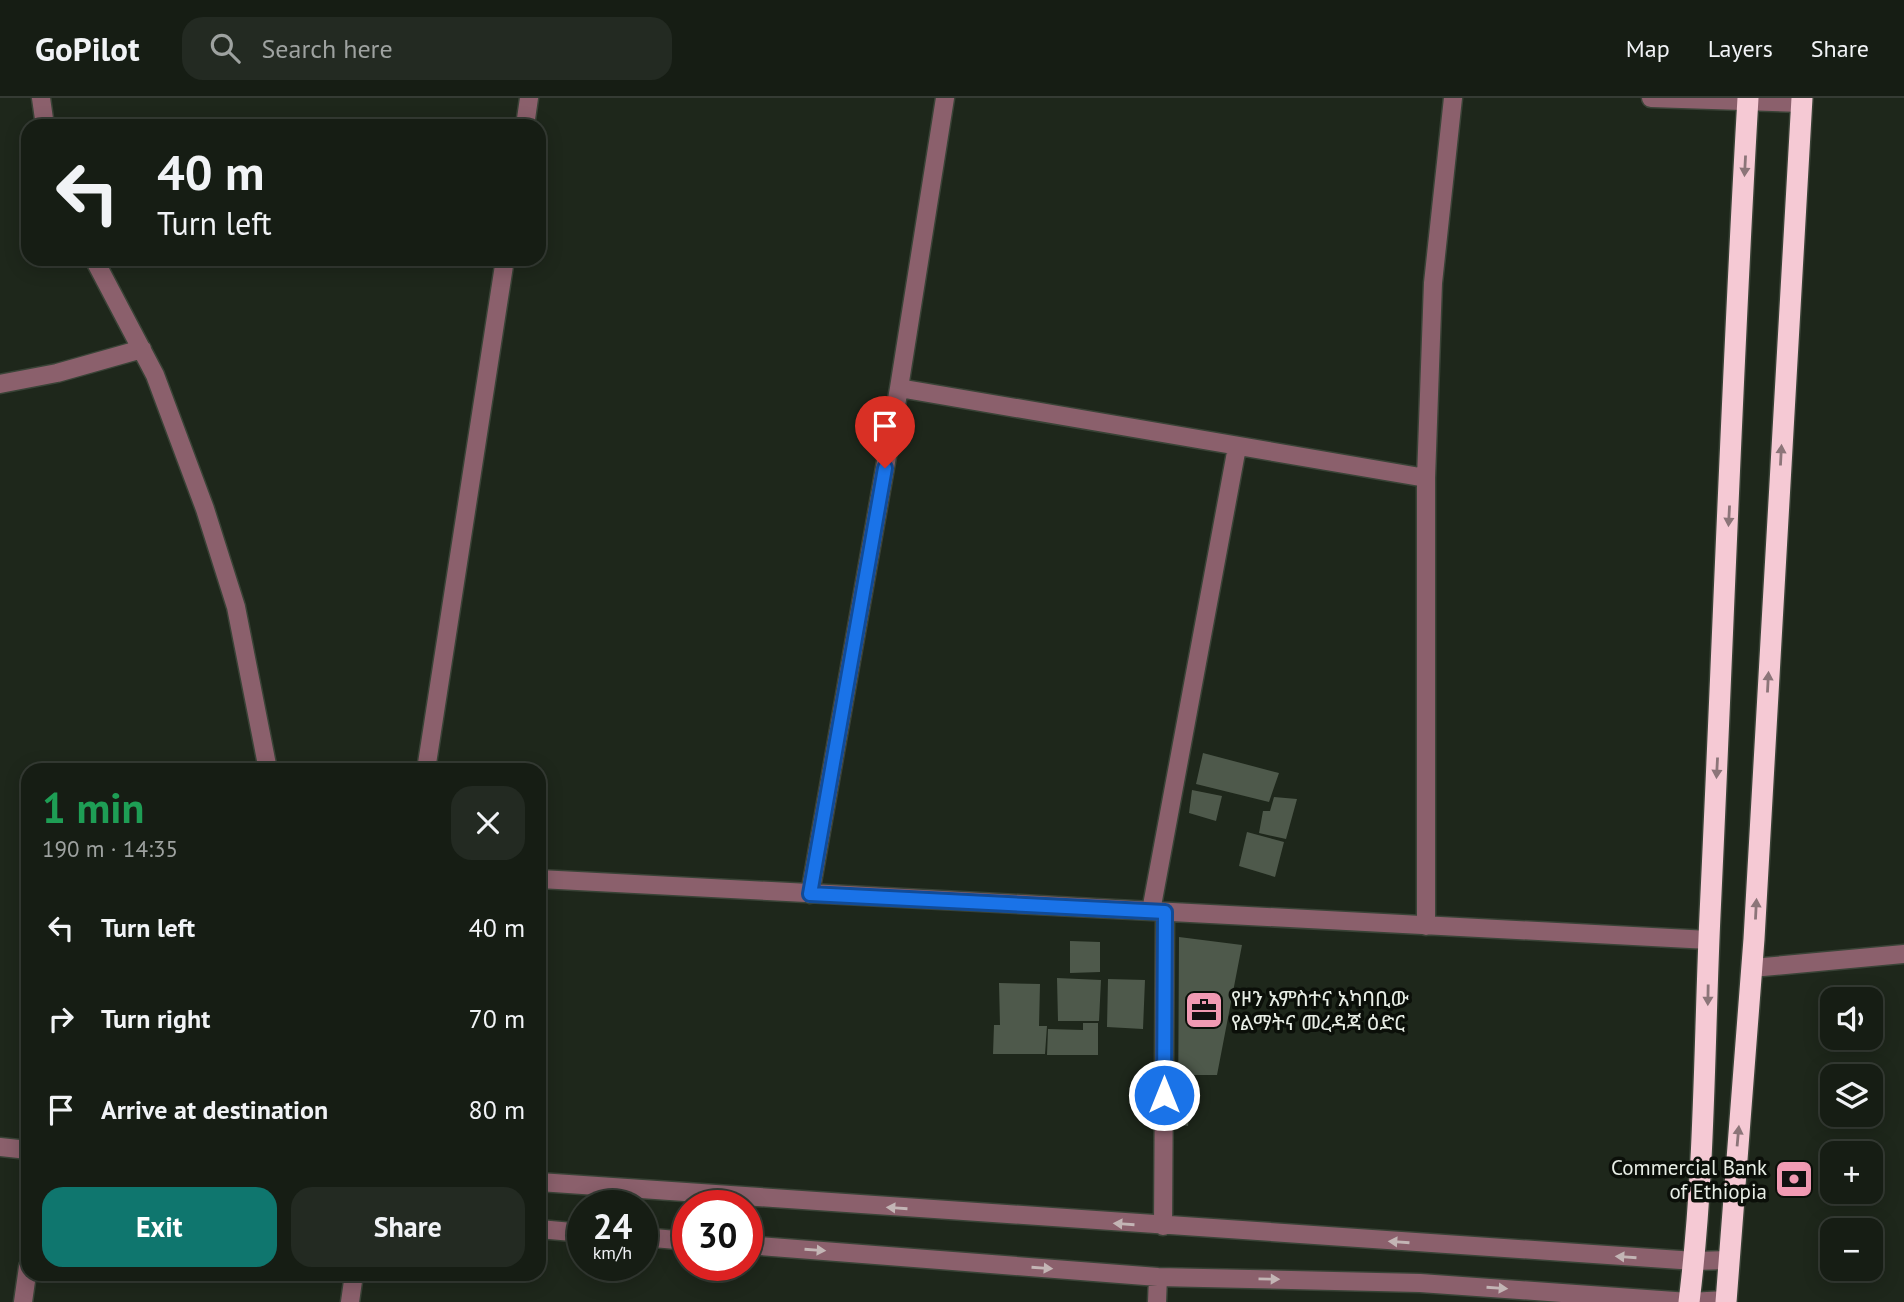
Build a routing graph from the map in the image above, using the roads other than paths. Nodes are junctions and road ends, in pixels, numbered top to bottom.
1 (41, 98) edge
2 (529, 98) edge
3 (946, 98) edge
4 (1453, 98) edge
5 (1651, 98) edge
6 (1748, 100) edge
7 (1802, 101) edge
8 (44, 119) edge
9 (526, 119) edge
10 (98, 266) edge
11 (504, 266) edge
12 (142, 349) junction
13 (0, 384) edge
14 (899, 388) junction
15 (1237, 447) junction
16 (1426, 478) junction
17 (267, 763) edge
18 (427, 763) edge
19 (546, 879) edge
20 (810, 894) junction
21 (1158, 912) junction
22 (1426, 926) junction
23 (1709, 940) junction
24 (1904, 954) edge
25 (1752, 968) junction
26 (0, 1147) edge
27 (21, 1149) edge
28 (546, 1182) edge
29 (1163, 1226) junction
30 (546, 1230) edge
31 (567, 1232) edge
32 (763, 1246) edge
33 (1728, 1260) junction
34 (1695, 1261) junction
35 (1158, 1277) junction
36 (26, 1281) edge
37 (353, 1281) edge
38 (1420, 1283) junction
39 (1726, 1301) edge
40 (23, 1302) edge
41 (350, 1302) edge
42 (1157, 1302) edge
43 (1419, 1302) edge
44 (1689, 1302) edge

1 - 8 street
2 - 9 street
3 - 14 street
4 - 16 street
5 - 6 street
6 - 7 street
6 -> 23 highway
25 -> 7 highway
10 - 12 street
11 - 18 street
12 - 13 street
12 - 17 street
14 - 15 street
14 - 20 street
15 - 16 street
15 - 21 street
16 - 22 street
19 - 20 street
20 - 21 street
21 - 22 street
21 - 29 street
22 - 23 street
23 -> 34 highway
24 - 25 street
33 -> 25 highway
26 - 27 street
29 -> 28 street
34 -> 29 street
30 - 31 street
32 -> 35 street
33 - 34 street
33 - 39 highway
34 - 44 highway
35 -> 38 street
35 - 42 street
36 - 40 street
37 - 41 street
38 - 43 street
38 -> 44 street
39 - 44 street

